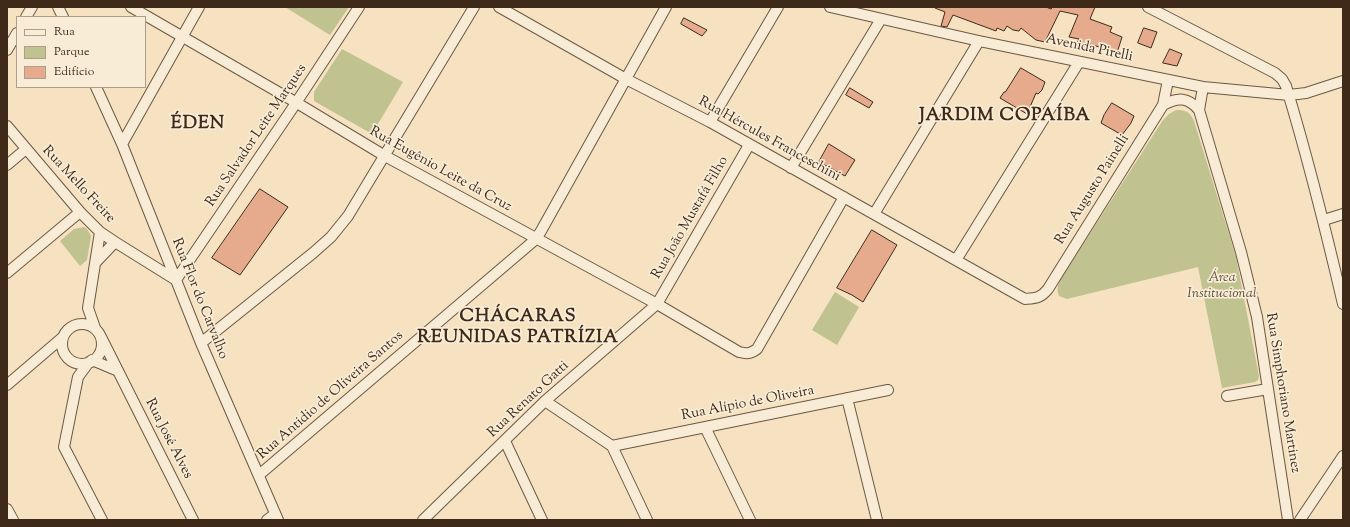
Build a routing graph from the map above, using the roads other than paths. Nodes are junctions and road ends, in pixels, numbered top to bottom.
1 (32, 7) edge
2 (58, 7) edge
3 (130, 7) edge
4 (199, 7) edge
5 (359, 7) edge
6 (474, 7) edge
7 (499, 7) edge
8 (666, 7) edge
9 (778, 7) edge
10 (830, 7) edge
11 (1148, 7) edge
12 (27, 16) edge
13 (62, 16) edge
14 (146, 16) edge
15 (146, 16) edge
16 (881, 19) junction
17 (16, 35) edge
18 (183, 37) junction
19 (980, 41) junction
20 (7, 50) edge
21 (1079, 62) junction
22 (626, 79) junction
23 (1168, 80) junction
24 (1343, 81) edge
25 (1203, 87) junction
26 (96, 88) edge
27 (1289, 96) junction
28 (297, 103) junction
29 (1163, 105) junction
30 (1199, 110) junction
31 (710, 122) junction
32 (7, 126) edge
33 (122, 144) junction
34 (750, 145) junction
35 (26, 149) junction
36 (385, 156) junction
37 (7, 165) edge
38 (791, 168) junction
39 (844, 197) junction
40 (80, 212) junction
41 (874, 214) junction
42 (1343, 214) edge
43 (1324, 220) junction
44 (100, 232) junction
45 (536, 239) junction
46 (115, 242) junction
47 (956, 260) junction
48 (95, 263) junction
49 (7, 272) edge
50 (176, 280) junction
51 (1025, 299) joint
52 (657, 304) junction
53 (1343, 304) edge
54 (88, 308) junction
55 (73, 326) junction
56 (98, 333) junction
57 (63, 337) junction
58 (201, 343) junction
59 (48, 351) junction
60 (68, 357) junction
61 (91, 361) junction
62 (118, 370) junction
63 (78, 377) junction
64 (7, 385) edge
65 (1268, 389) junction
66 (888, 390) dead end
67 (1227, 396) dead end
68 (847, 398) junction
69 (545, 401) junction
70 (704, 427) junction
71 (504, 441) junction
72 (612, 446) junction
73 (1343, 458) edge
74 (259, 476) junction
75 (7, 509) edge
76 (435, 515) edge
77 (273, 518) edge
78 (13, 520) edge
79 (102, 520) edge
80 (192, 520) edge
81 (423, 520) edge
82 (542, 520) edge
83 (647, 520) edge
84 (750, 520) edge
85 (877, 520) edge
86 (1288, 520) edge
87 (1300, 520) edge

1 - 12 street
2 - 13 street
3 - 14 street, Rua Eugênio Leite da Cruz
4 - 18 street
5 - 28 street, Rua Salvador Leite Marques
6 - 36 street
7 - 22 street, Rua Hércules Franceschini
8 - 22 street, Rua Antidio de Oliveira Santos
9 - 31 street
10 - 16 street, Avenida Pirelli
11 - 27 street
15 - 18 street, Rua Eugênio Leite da Cruz
16 - 19 street, Avenida Pirelli
16 - 38 street
17 - 20 street
18 - 28 street, Rua Eugênio Leite da Cruz
18 - 33 street
19 - 21 street, Avenida Pirelli
19 - 41 street
21 - 23 street, Avenida Pirelli
21 - 47 street
22 - 31 street, Rua Hércules Franceschini
22 - 45 street, Rua Antidio de Oliveira Santos
23 - 25 street, Avenida Pirelli
23 - 29 street, Rua Augusto Painelli
24 - 27 street, Avenida Pirelli
25 - 27 street, Avenida Pirelli
25 - 30 street, Rua Simphoriano Martinez
26 - 33 street, Rua Flor do Carvalho
27 - 43 street
28 - 36 street, Rua Eugênio Leite da Cruz
28 - 50 street, Rua Salvador Leite Marques
29 - 30 street
29 - 51 street, Rua Augusto Painelli
30 - 65 street, Rua Simphoriano Martinez
31 - 34 street, Rua Hércules Franceschini
32 - 35 street, Rua Mello Freire
33 - 50 street, Rua Flor do Carvalho
34 - 38 street, Rua Hércules Franceschini
34 - 52 street, Rua João Mustafá Filho
35 - 37 street
35 - 40 street, Rua Mello Freire
36 - 45 street, Rua Eugênio Leite da Cruz
36 - 58 street
38 - 39 street, Rua Hércules Franceschini
39 - 41 street, Rua Hércules Franceschini
39 - 52 street, Rua Eugênio Leite da Cruz
40 - 44 street, Rua Mello Freire
40 - 49 street
41 - 47 street, Rua Hércules Franceschini
42 - 43 street
43 - 53 street
44 - 46 street, Rua Mello Freire
44 - 48 street
45 - 52 street, Rua Eugênio Leite da Cruz
45 - 74 street, Rua Antidio de Oliveira Santos
46 - 48 street
46 - 50 street, Rua Mello Freire
47 - 51 street, Rua Hércules Franceschini
48 - 54 street
50 - 58 street, Rua Flor do Carvalho
52 - 69 street, Rua Renato Gatti
54 - 55 street
54 - 56 street, Rua José Alves
55 - 56 street
55 - 57 street
56 - 61 street
56 - 62 street, Rua José Alves
57 - 59 street
57 - 60 street
58 - 74 street, Rua Flor do Carvalho
59 - 60 street
59 - 64 street
60 - 61 street
60 - 63 street
61 - 62 street
61 - 63 street
62 - 80 street, Rua José Alves
63 - 79 street
65 - 67 street
65 - 86 street, Rua Simphoriano Martinez
66 - 68 street, Rua Alípio de Oliveira
68 - 70 street, Rua Alípio de Oliveira
68 - 85 street
69 - 71 street, Rua Renato Gatti
69 - 72 street
70 - 72 street, Rua Alípio de Oliveira
70 - 84 street
71 - 76 street, Rua Renato Gatti
71 - 82 street
72 - 83 street
73 - 87 street
74 - 77 street, Rua Flor do Carvalho
75 - 78 street
76 - 81 street, Rua Renato Gatti

